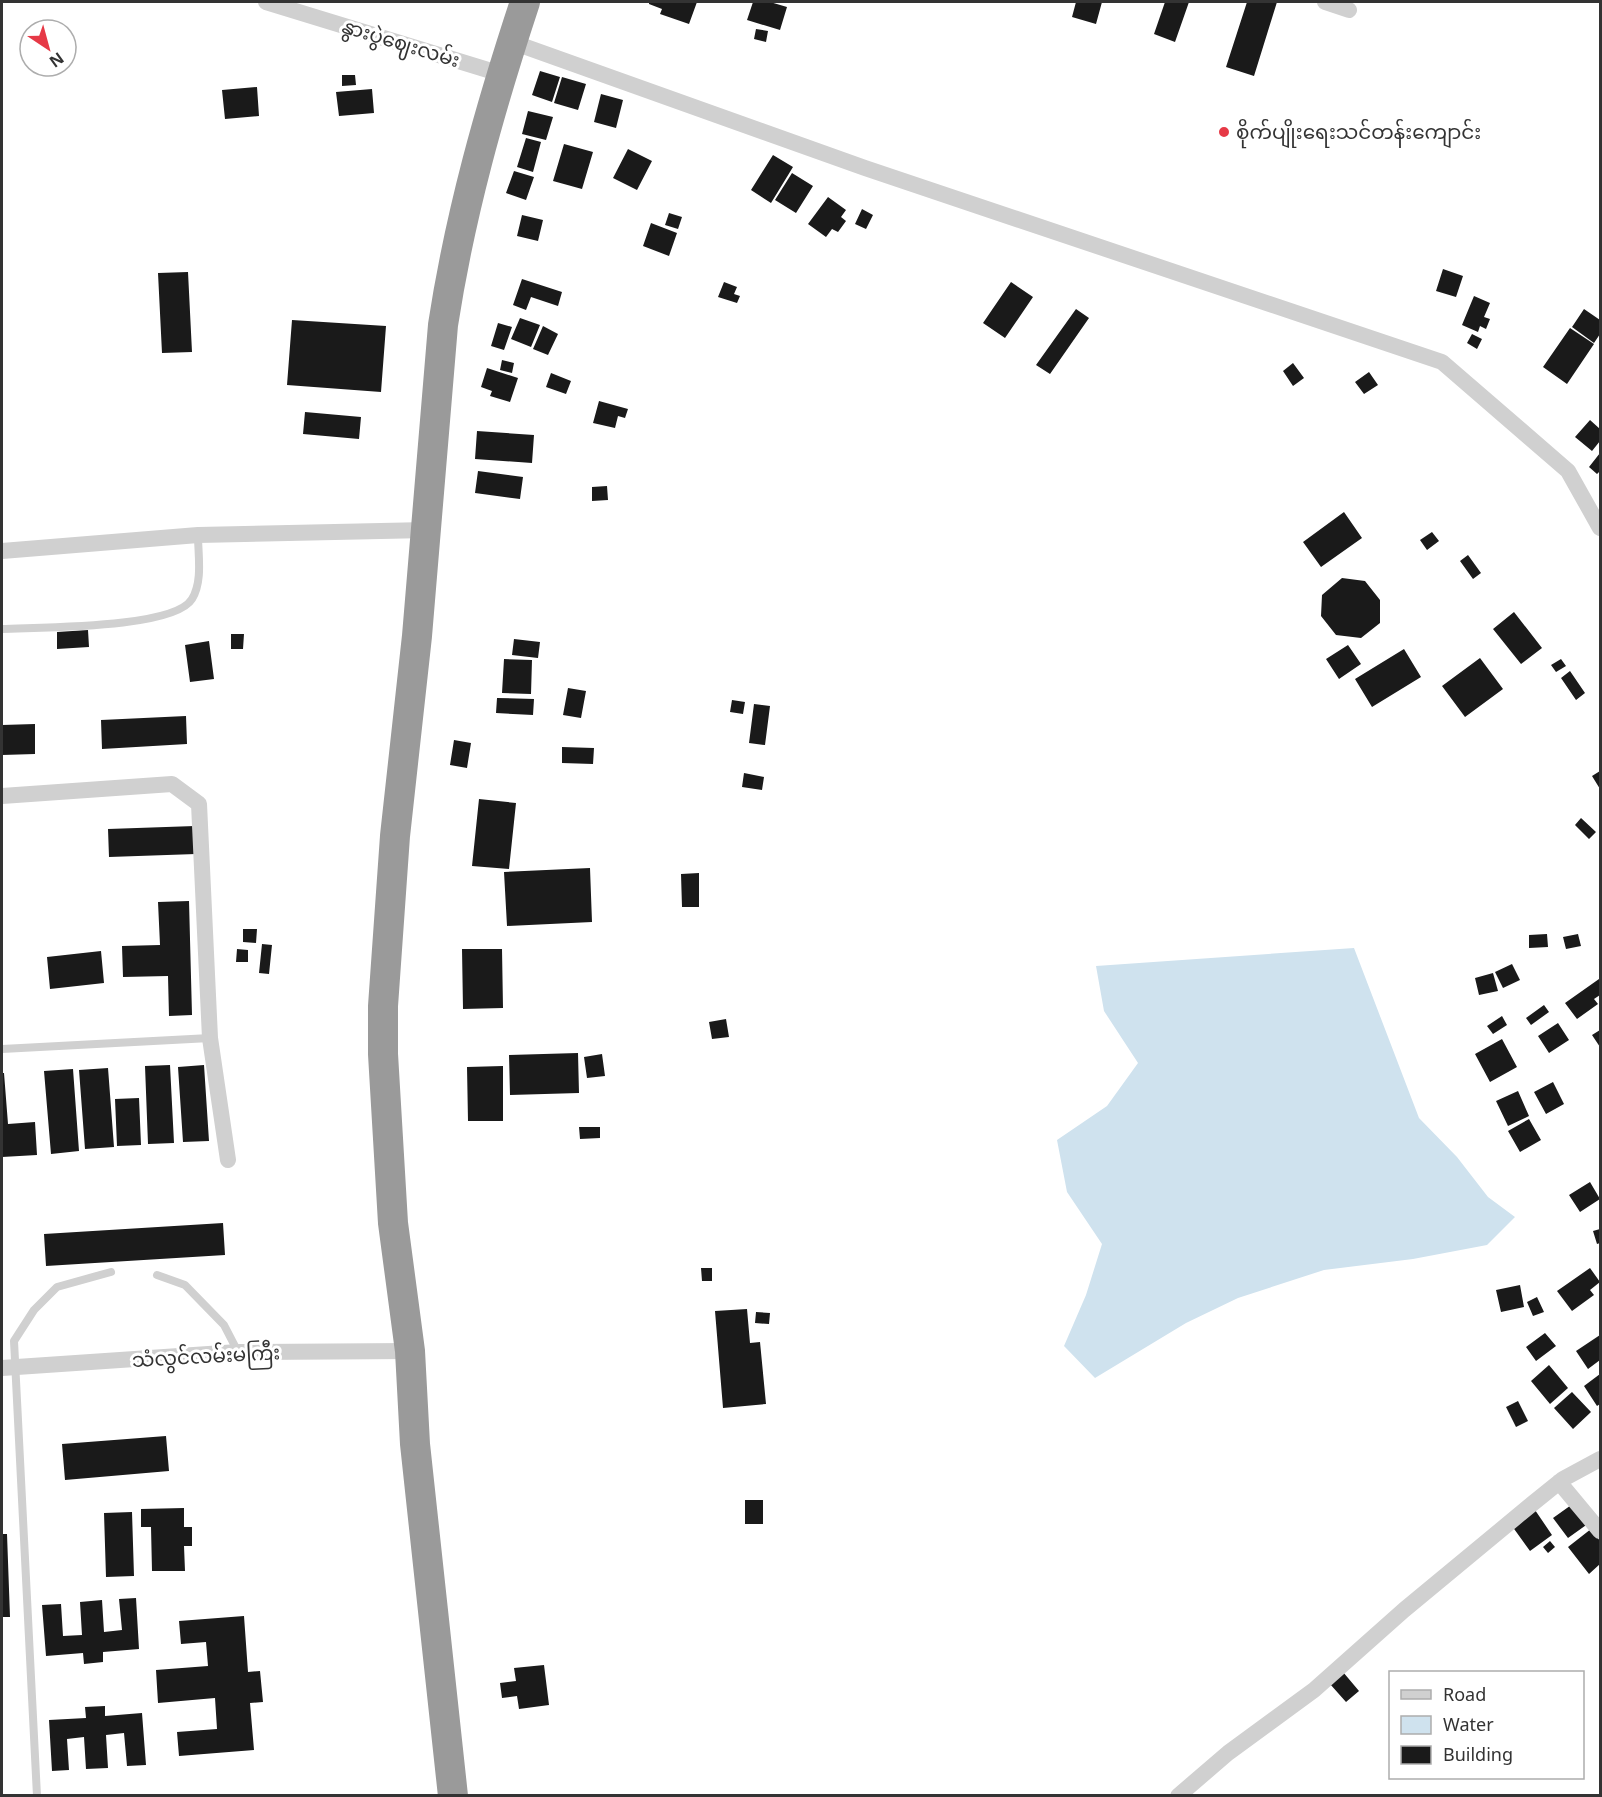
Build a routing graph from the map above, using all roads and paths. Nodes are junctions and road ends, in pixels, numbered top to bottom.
1 (266, 2) edge
2 (525, 2) edge
3 (1325, 2) edge
4 (1349, 10) dead end
5 (512, 42) junction
6 (501, 74) junction
7 (1600, 528) edge
8 (427, 530) junction
9 (198, 535) junction
10 (2, 551) edge
11 (2, 629) edge
12 (2, 796) edge
13 (210, 1038) junction
14 (2, 1048) edge
15 (228, 1160) dead end
16 (111, 1272) dead end
17 (157, 1275) dead end
18 (410, 1351) junction
19 (238, 1352) junction
20 (9, 1368) edge
21 (1600, 1459) edge
22 (1559, 1482) junction
23 (1600, 1531) edge
24 (37, 1796) edge
25 (453, 1796) edge
26 (1178, 1796) edge

1 - 6 street, နွားပွဲဈေးလမ်း
2 - 5 highway
3 - 4 street
5 - 6 highway
5 - 7 street
6 - 8 highway
8 - 9 street
8 - 18 highway
9 - 10 street
9 - 11 lane
12 - 13 street
13 - 14 lane
13 - 15 street
16 - 20 lane
17 - 19 lane
18 - 19 street, သံလွင်လမ်းမကြီး
18 - 25 highway
19 - 20 street, သံလွင်လမ်းမကြီး
20 - 24 lane
21 - 22 street
22 - 23 street
22 - 26 street

